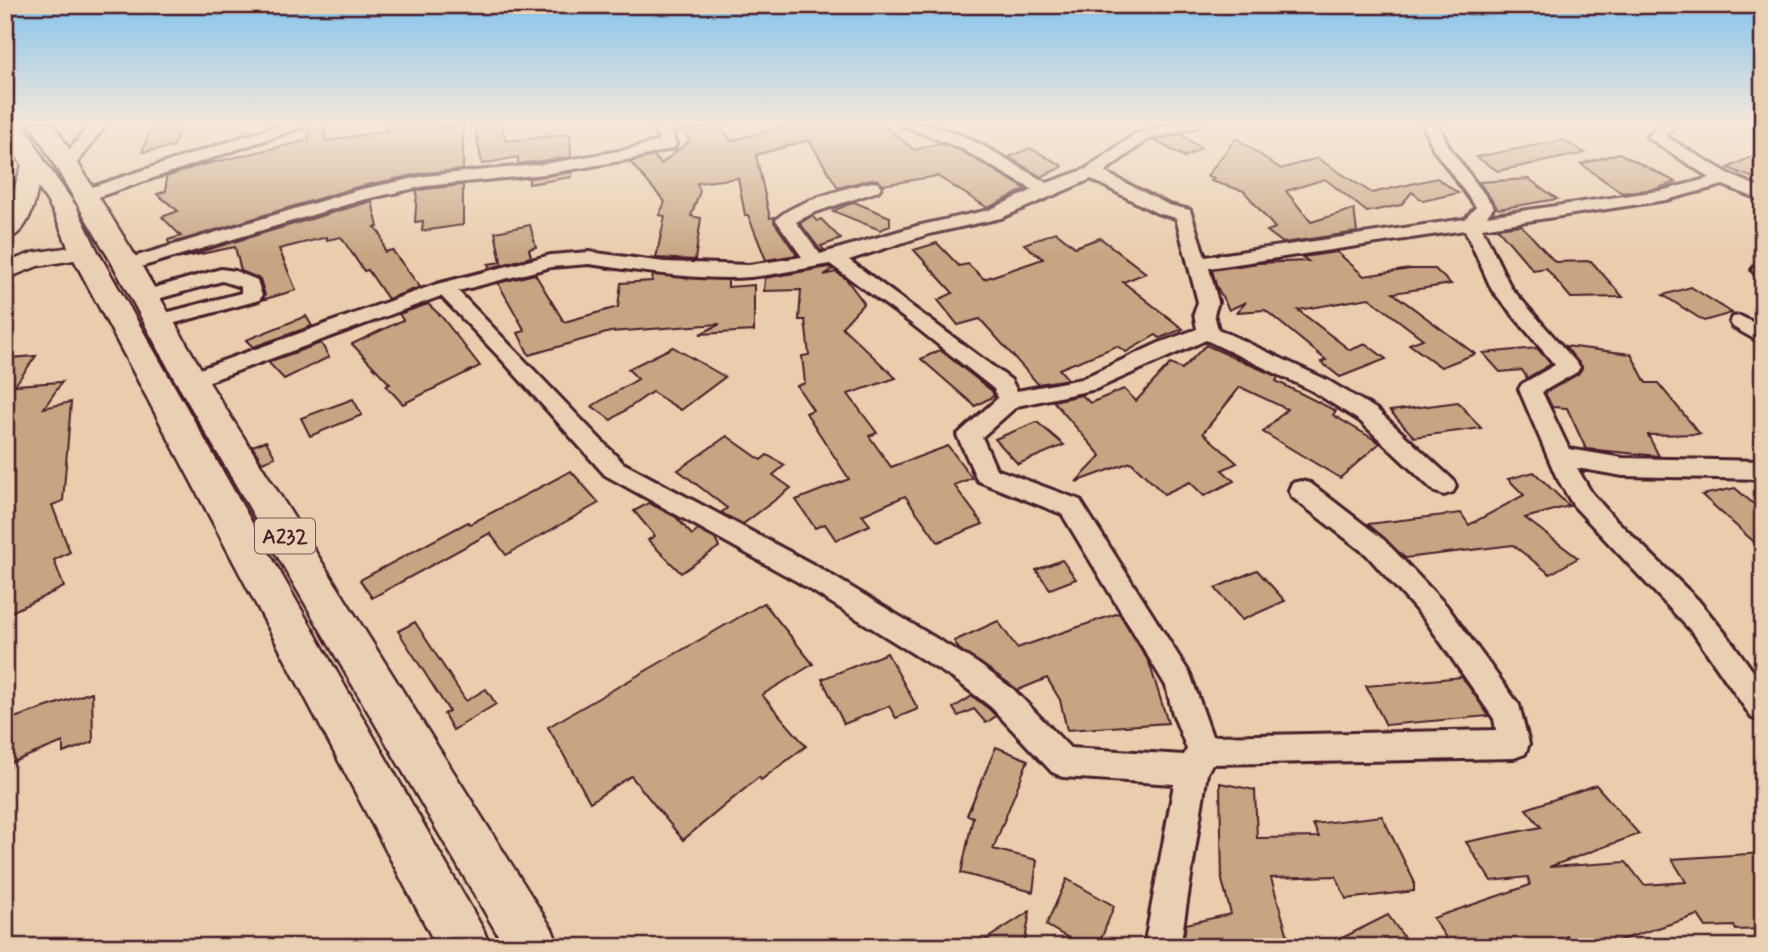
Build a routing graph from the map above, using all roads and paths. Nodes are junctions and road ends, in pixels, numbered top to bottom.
1 (53, 167) edge
2 (57, 167) edge
3 (66, 167) edge
4 (95, 167) edge
5 (554, 167) edge
6 (1007, 167) edge
7 (1100, 167) edge
8 (1456, 167) edge
9 (1706, 167) edge
10 (1092, 173) junction
11 (60, 175) junction
12 (1725, 179) junction
13 (872, 187) dead end
14 (1046, 190) junction
15 (1763, 196) edge
16 (10, 224) edge
17 (1471, 224) junction
18 (84, 252) junction
19 (825, 261) junction
20 (1199, 264) junction
21 (127, 265) junction
22 (5, 272) edge
23 (195, 281) junction
24 (444, 289) junction
25 (204, 309) junction
26 (150, 310) junction
27 (1740, 322) dead end
28 (1208, 333) junction
29 (1763, 337) edge
30 (191, 380) junction
31 (1010, 400) junction
32 (1560, 456) junction
33 (1761, 472) edge
34 (1444, 486) dead end
35 (1301, 490) dead end
36 (1763, 709) edge
37 (1198, 760) junction
38 (466, 947) edge
39 (534, 947) edge
40 (1162, 947) edge

1 - 11 highway, A232
2 - 11 highway, A232
3 - 11 street
4 - 11 street
5 - 21 street
6 - 14 street
7 - 10 street
8 - 17 street
9 - 12 street
10 - 14 street
10 - 20 street
11 - 16 main road
11 - 18 highway, A232
11 - 21 highway, A232
12 - 15 street
12 - 17 street
13 - 19 street
14 - 19 street
17 - 20 street
17 - 32 street
18 - 22 main road
18 - 38 highway, A232
19 - 24 street
19 - 31 street
20 - 28 street
21 - 26 highway, A232
23 - 25 street
23 - 25 street
23 - 26 street
24 - 30 street
24 - 37 street
25 - 26 street
26 - 30 highway, A232
27 - 29 street
28 - 31 street
28 - 34 street
30 - 39 highway, A232
31 - 37 street
32 - 33 street
32 - 36 street
35 - 37 street
37 - 40 street

